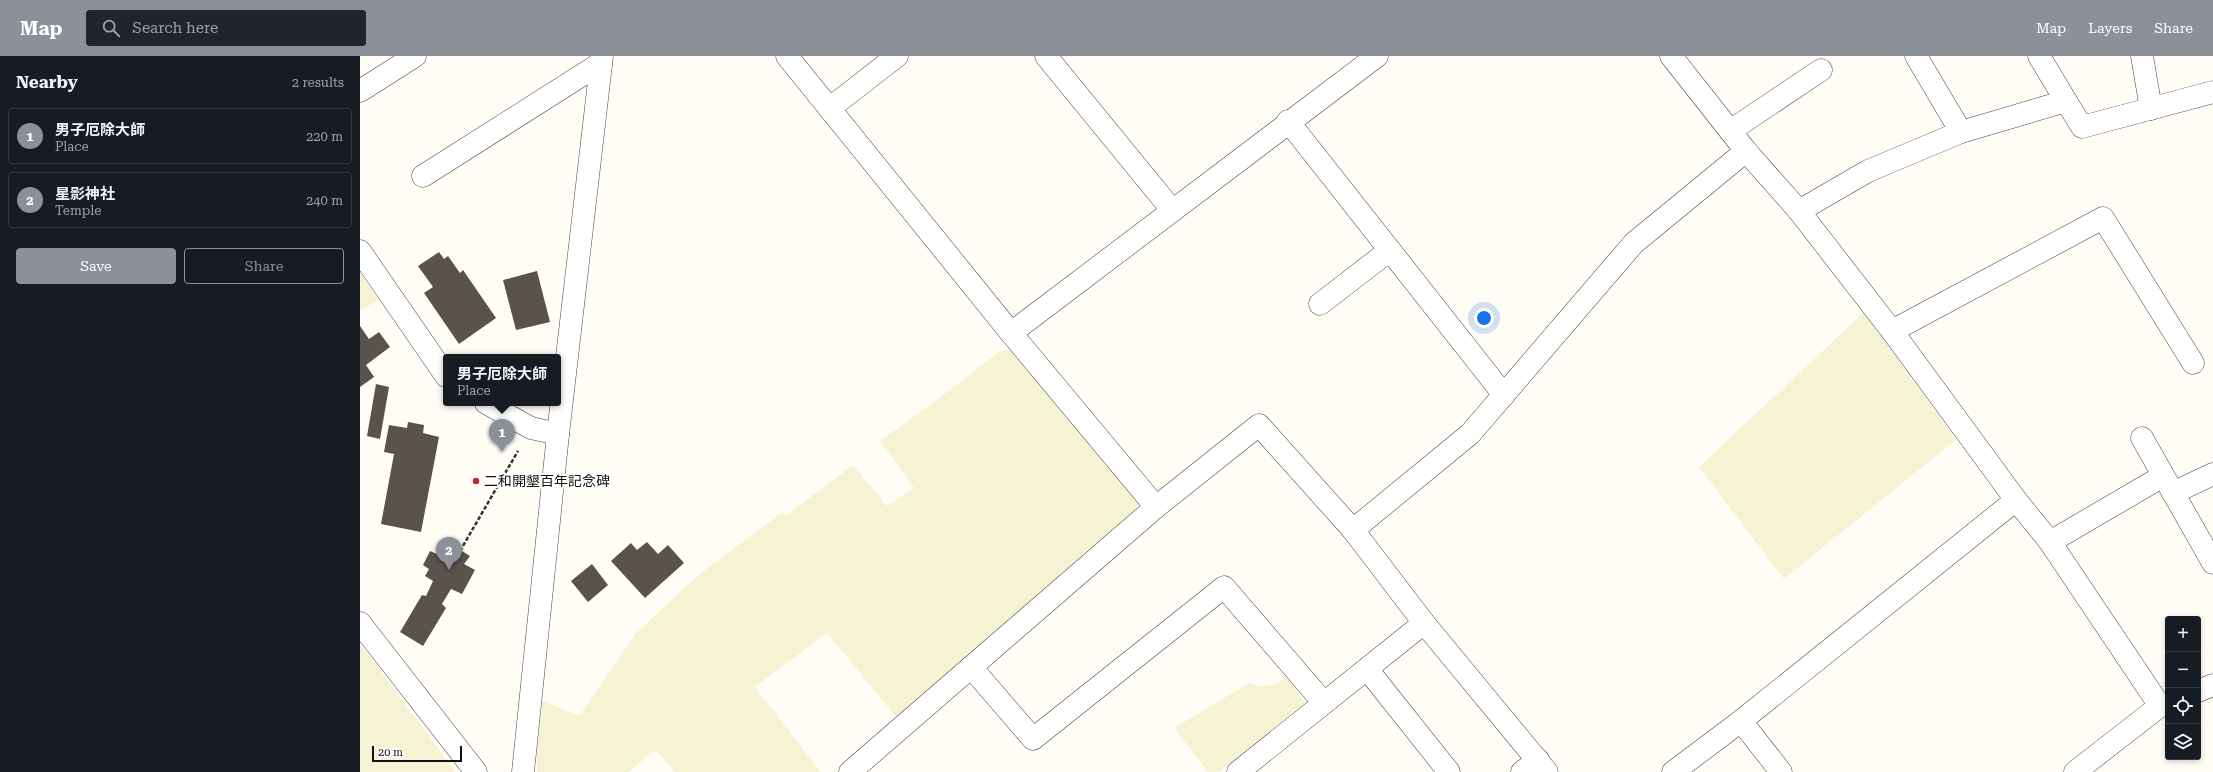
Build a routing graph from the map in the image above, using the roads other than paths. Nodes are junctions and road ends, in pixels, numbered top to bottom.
1 (415, 56) edge
2 (787, 56) edge
3 (898, 56) edge
4 (1046, 56) edge
5 (1377, 56) edge
6 (1670, 56) edge
7 (1916, 56) edge
8 (2039, 56) edge
9 (2142, 56) edge
10 (602, 59) edge
11 (1821, 70) dead end
12 (360, 91) edge
13 (2213, 92) edge
14 (2066, 101) junction
15 (830, 108) junction
16 (2151, 109) junction
17 (1288, 121) junction
18 (1730, 131) junction
19 (1961, 132) junction
20 (1746, 151) junction
21 (422, 176) dead end
22 (1172, 210) junction
23 (1799, 211) junction
24 (1390, 250) junction
25 (360, 251) edge
26 (1320, 304) dead end
27 (1892, 331) junction
28 (1010, 333) junction
29 (2193, 363) dead end
30 (443, 372) edge
31 (1504, 395) junction
32 (491, 406) edge
33 (558, 434) junction
34 (2142, 438) dead end
35 (2213, 474) edge
36 (2168, 484) junction
37 (2016, 500) junction
38 (1156, 507) junction
39 (1353, 530) junction
40 (2050, 542) junction
41 (2213, 563) edge
42 (360, 623) edge
43 (1424, 623) junction
44 (971, 667) junction
45 (1367, 669) junction
46 (2213, 685) edge
47 (2201, 690) edge
48 (1324, 703) junction
49 (2164, 705) edge
50 (1741, 720) junction
51 (1536, 768) edge
52 (1247, 769) edge
53 (476, 772) edge
54 (523, 772) edge
55 (850, 772) edge
56 (1449, 772) edge
57 (1673, 772) edge
58 (1781, 772) edge
59 (2075, 772) edge

1 - 12 street
2 - 15 street
3 - 15 street
4 - 22 street
5 - 17 street
6 - 18 street
7 - 19 street
8 - 14 street
9 - 16 street
10 - 21 street
10 - 33 street
11 - 18 street
13 - 16 street
14 - 16 street
14 - 19 street
15 - 28 street
17 - 22 street
17 - 24 street
18 - 20 street
19 - 23 street
20 - 23 street
20 - 31 street
22 - 28 street
23 - 27 street
24 - 26 street
24 - 31 street
25 - 30 street
27 - 29 street
27 - 37 street
28 - 38 street
31 - 39 street
32 - 33 street
33 - 54 street
34 - 36 street
35 - 36 street
36 - 40 street
36 - 41 street
37 - 40 street
37 - 50 street
38 - 39 street
38 - 44 street
39 - 43 street
40 - 49 street
42 - 53 street
43 - 45 street
43 - 51 street
44 - 48 street
44 - 55 street
45 - 48 street
45 - 56 street
46 - 47 street
48 - 52 street
49 - 59 street
50 - 57 street
50 - 58 street

